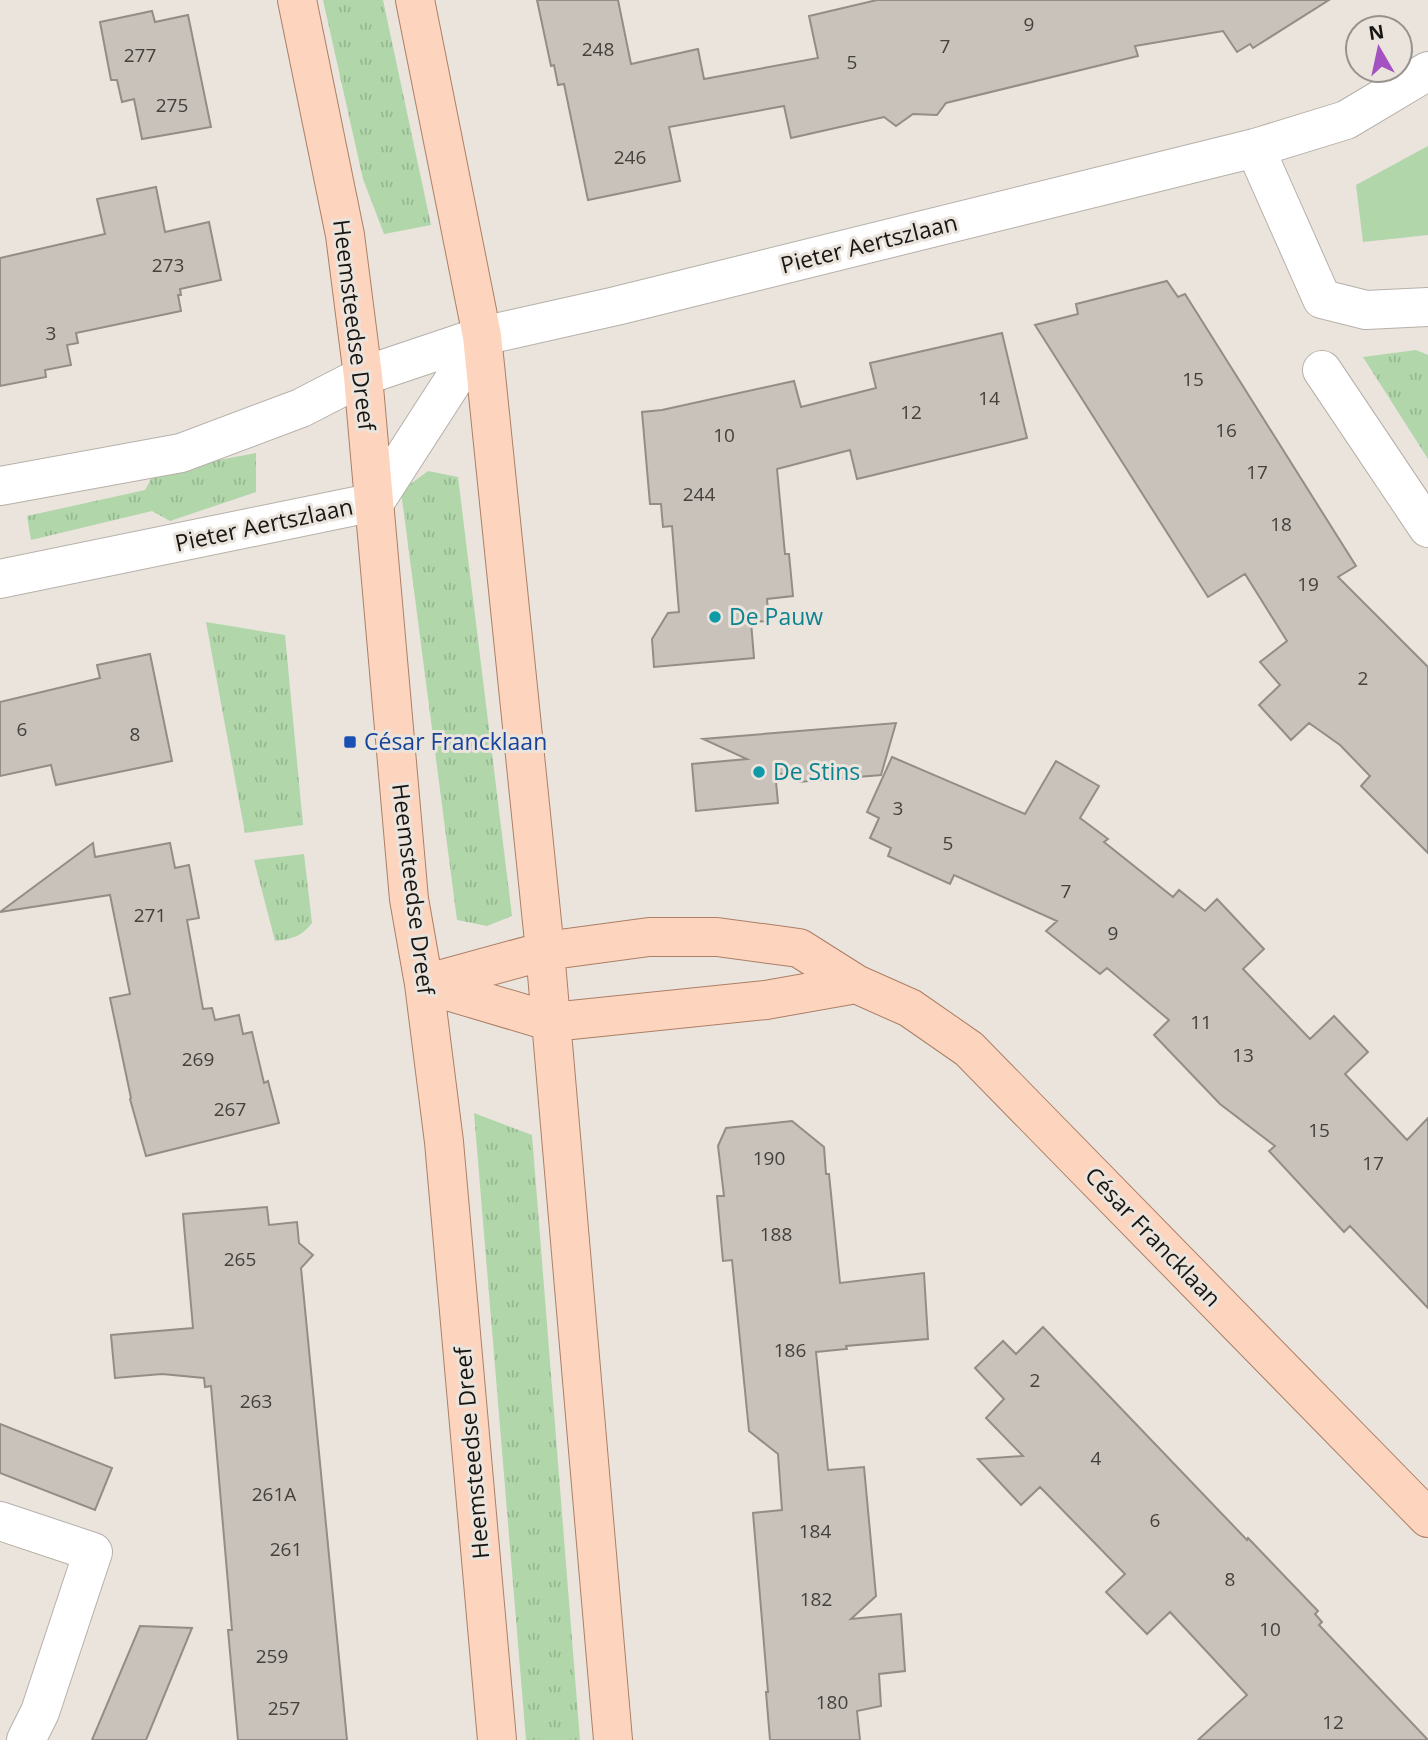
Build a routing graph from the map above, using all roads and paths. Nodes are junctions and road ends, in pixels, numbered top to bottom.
1 (297, 0) edge
2 (415, 0) edge
3 (1428, 71) edge
4 (1255, 148) junction
5 (1428, 307) edge
6 (482, 336) junction
7 (1322, 370) dead end
8 (363, 376) junction
9 (0, 486) edge
10 (375, 502) junction
11 (1428, 528) edge
12 (0, 579) edge
13 (545, 951) junction
14 (424, 984) junction
15 (856, 984) junction
16 (552, 1022) junction
17 (1428, 1518) edge
18 (0, 1521) edge
19 (26, 1740) edge
20 (497, 1740) edge
21 (613, 1740) edge

1 - 8 main road, Heemsteedse Dreef
2 - 6 main road
3 - 4 street, Pieter Aertszlaan
4 - 5 street
4 - 6 street, Pieter Aertszlaan
6 - 8 street, Pieter Aertszlaan
6 - 10 street, Pieter Aertszlaan
6 - 13 main road
7 - 11 street
8 - 9 street, Pieter Aertszlaan
8 - 10 main road, Heemsteedse Dreef
10 - 12 street, Pieter Aertszlaan
10 - 14 main road, Heemsteedse Dreef
13 - 14 main road, César Francklaan
13 - 15 main road, César Francklaan
13 - 16 main road
14 - 16 main road
14 - 20 main road, Heemsteedse Dreef
15 - 16 main road
15 - 17 main road, César Francklaan
16 - 21 main road
18 - 19 street

